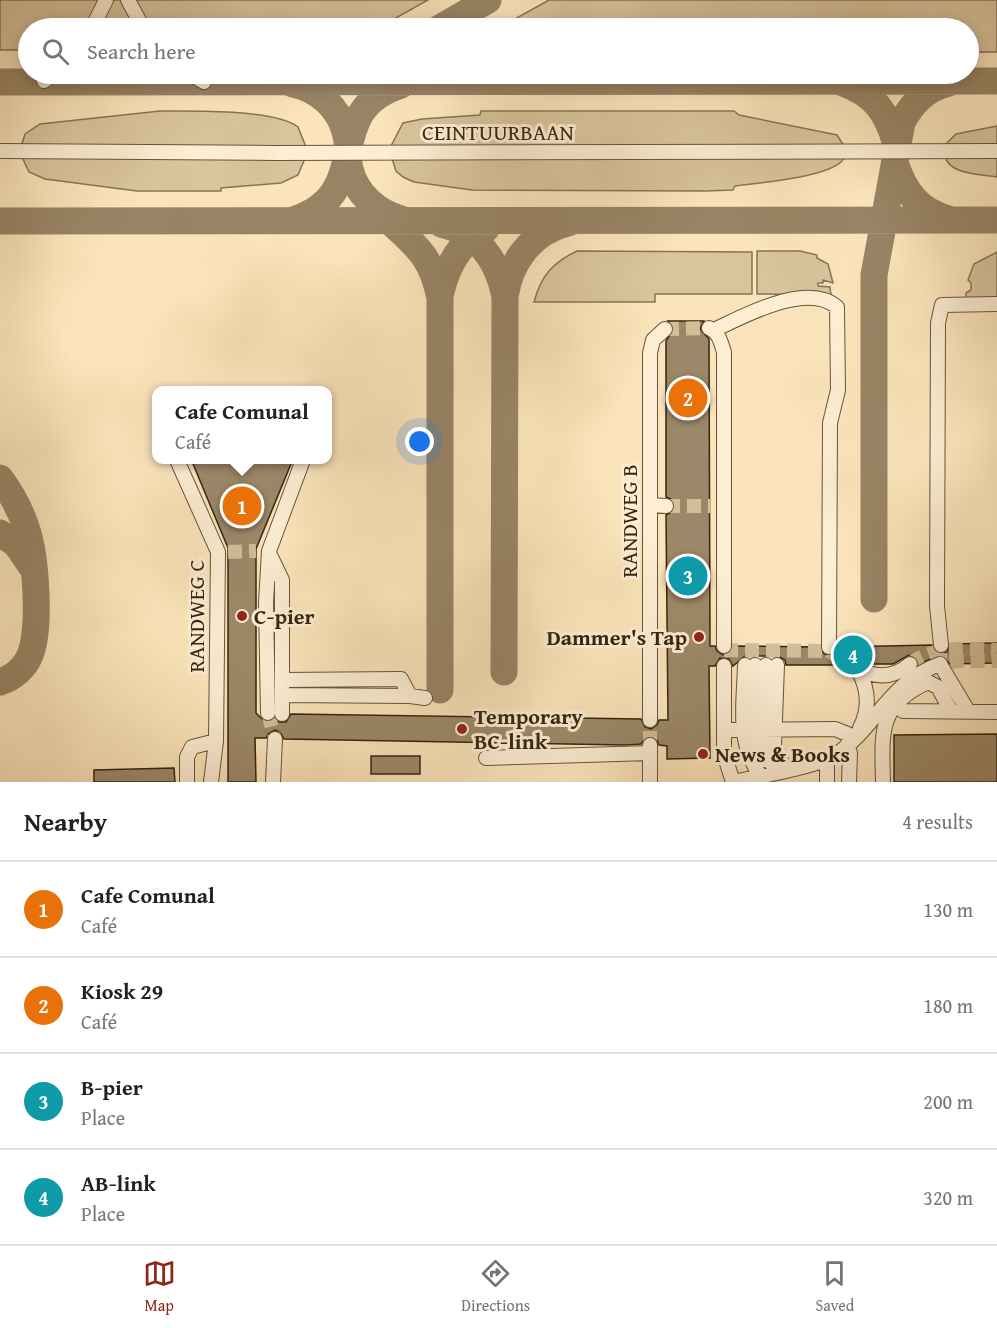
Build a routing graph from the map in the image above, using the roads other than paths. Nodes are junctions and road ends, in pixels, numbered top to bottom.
1 (106, 0) edge
2 (128, 0) edge
3 (97, 18) edge
4 (138, 18) edge
5 (0, 151) edge
6 (997, 151) edge
7 (997, 304) edge
8 (665, 329) dead end
9 (179, 464) edge
10 (301, 464) edge
11 (650, 505) junction
12 (666, 506) tunnel mouth
13 (262, 551) junction
14 (941, 645) dead end
15 (724, 646) dead end
16 (829, 647) dead end
17 (910, 664) tunnel mouth
18 (724, 666) dead end
19 (282, 680) junction
20 (323, 680) junction
21 (363, 680) junction
22 (282, 695) junction
23 (323, 695) junction
24 (363, 695) junction
25 (410, 696) junction
26 (425, 698) dead end
27 (903, 711) dead end
28 (951, 711) junction
29 (968, 711) junction
30 (997, 712) edge
31 (268, 713) tunnel mouth
32 (282, 714) tunnel mouth
33 (650, 720) tunnel mouth
34 (724, 730) junction
35 (759, 730) junction
36 (275, 739) tunnel mouth
37 (216, 741) junction
38 (851, 741) junction
39 (486, 758) dead end
40 (827, 759) junction
41 (775, 772) junction
42 (187, 782) edge
43 (211, 782) edge
44 (273, 782) edge
45 (650, 782) edge
46 (734, 782) edge
47 (826, 782) edge
48 (849, 782) edge
49 (883, 782) edge

1 - 3 lane
2 - 4 lane
5 - 6 lane, CEINTUURBAAN
7 - 14 lane
8 - 11 lane, RANDWEG B
9 - 37 lane, RANDWEG C
10 - 13 lane
11 - 12 lane
11 - 33 lane, RANDWEG B
13 - 19 lane
13 - 31 lane
15 - 16 lane
17 - 38 lane
18 - 34 lane
19 - 20 lane
19 - 22 lane
20 - 21 lane
20 - 23 lane
21 - 24 lane
21 - 25 lane
22 - 23 lane
22 - 32 lane
23 - 24 lane
24 - 25 lane
25 - 26 lane
27 - 28 lane
28 - 29 lane
28 - 49 lane
29 - 30 lane
29 - 38 lane
34 - 35 lane
34 - 46 lane
35 - 35 lane
35 - 38 lane
35 - 41 lane
35 - 41 lane
36 - 44 lane
37 - 42 lane
37 - 43 lane, RANDWEG C
38 - 40 lane
38 - 48 lane
39 - 45 lane
40 - 41 lane
40 - 47 lane
41 - 46 lane

